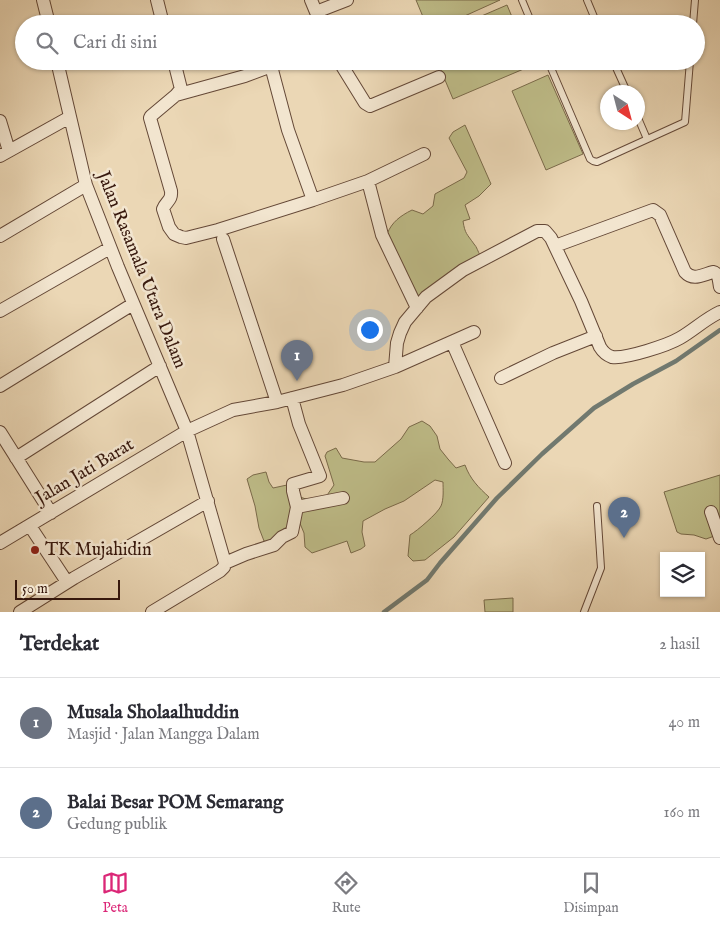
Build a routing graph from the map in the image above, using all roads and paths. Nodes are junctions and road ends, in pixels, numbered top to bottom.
1 (43, 0) edge
2 (157, 0) edge
3 (347, 0) edge
4 (522, 0) edge
5 (587, 0) edge
6 (695, 0) edge
7 (316, 12) edge
8 (47, 15) edge
9 (161, 15) edge
10 (528, 15) edge
11 (594, 15) edge
12 (694, 15) edge
13 (59, 70) edge
14 (176, 70) edge
15 (261, 70) edge
16 (272, 70) edge
17 (345, 70) edge
18 (552, 70) edge
19 (617, 70) edge
20 (689, 70) edge
21 (439, 77) dead end
22 (624, 85) edge
23 (176, 95) junction
24 (70, 116) junction
25 (0, 121) edge
26 (643, 130) edge
27 (647, 140) junction
28 (4, 154) edge
29 (424, 154) dead end
30 (368, 181) junction
31 (86, 185) junction
32 (313, 200) junction
33 (0, 236) edge
34 (223, 238) dead end
35 (555, 246) junction
36 (110, 248) junction
37 (720, 287) edge
38 (134, 304) junction
39 (417, 308) junction
40 (0, 311) edge
41 (720, 312) edge
42 (474, 332) dead end
43 (596, 336) junction
44 (452, 342) junction
45 (160, 366) junction
46 (395, 367) junction
47 (501, 378) dead end
48 (0, 386) edge
49 (292, 398) junction
50 (277, 402) junction
51 (188, 431) junction
52 (0, 432) edge
53 (16, 458) junction
54 (505, 463) dead end
55 (343, 498) dead end
56 (208, 501) junction
57 (597, 506) dead end
58 (297, 507) junction
59 (711, 512) dead end
60 (51, 513) junction
61 (30, 526) junction
62 (720, 538) edge
63 (0, 543) edge
64 (225, 563) junction
65 (67, 582) junction
66 (20, 612) edge
67 (152, 612) edge
68 (584, 612) edge

1 - 8 street
2 - 9 street
3 - 7 street
4 - 10 lane
5 - 11 lane
6 - 12 lane
13 - 24 street, Jalan Rasamala Utara Dalam
14 - 23 street
15 - 23 street
16 - 32 street
17 - 21 street
18 - 27 lane
19 - 22 lane
20 - 27 lane
23 - 32 street
24 - 28 street
24 - 31 street, Jalan Rasamala Utara Dalam
25 - 28 street
26 - 27 lane
29 - 30 street
30 - 32 street
30 - 39 street
31 - 33 street
31 - 36 street, Jalan Rasamala Utara Dalam
34 - 50 street
35 - 37 street
35 - 39 street
35 - 43 street
36 - 38 street, Jalan Rasamala Utara Dalam
36 - 40 street
38 - 45 street, Jalan Rasamala Utara Dalam
38 - 48 street
39 - 46 street
41 - 43 street
42 - 44 street, Jalan Jati Barat
43 - 47 street
44 - 46 street, Jalan Jati Barat
44 - 54 street
45 - 51 street, Jalan Rasamala Utara Dalam
45 - 53 street
46 - 49 street, Jalan Jati Barat
49 - 50 street, Jalan Jati Barat
49 - 58 street
50 - 51 street, Jalan Jati Barat
51 - 56 street, Jalan Rasamala Utara Dalam
51 - 60 street, Jalan Jati Barat
52 - 53 street
53 - 60 street
55 - 58 street
56 - 64 street, Jalan Rasamala Utara Dalam
56 - 65 street
57 - 68 lane
58 - 64 street
59 - 62 street
60 - 61 street, Jalan Jati Barat
61 - 63 street, Jalan Jati Barat
61 - 65 street
64 - 67 street
65 - 66 street

